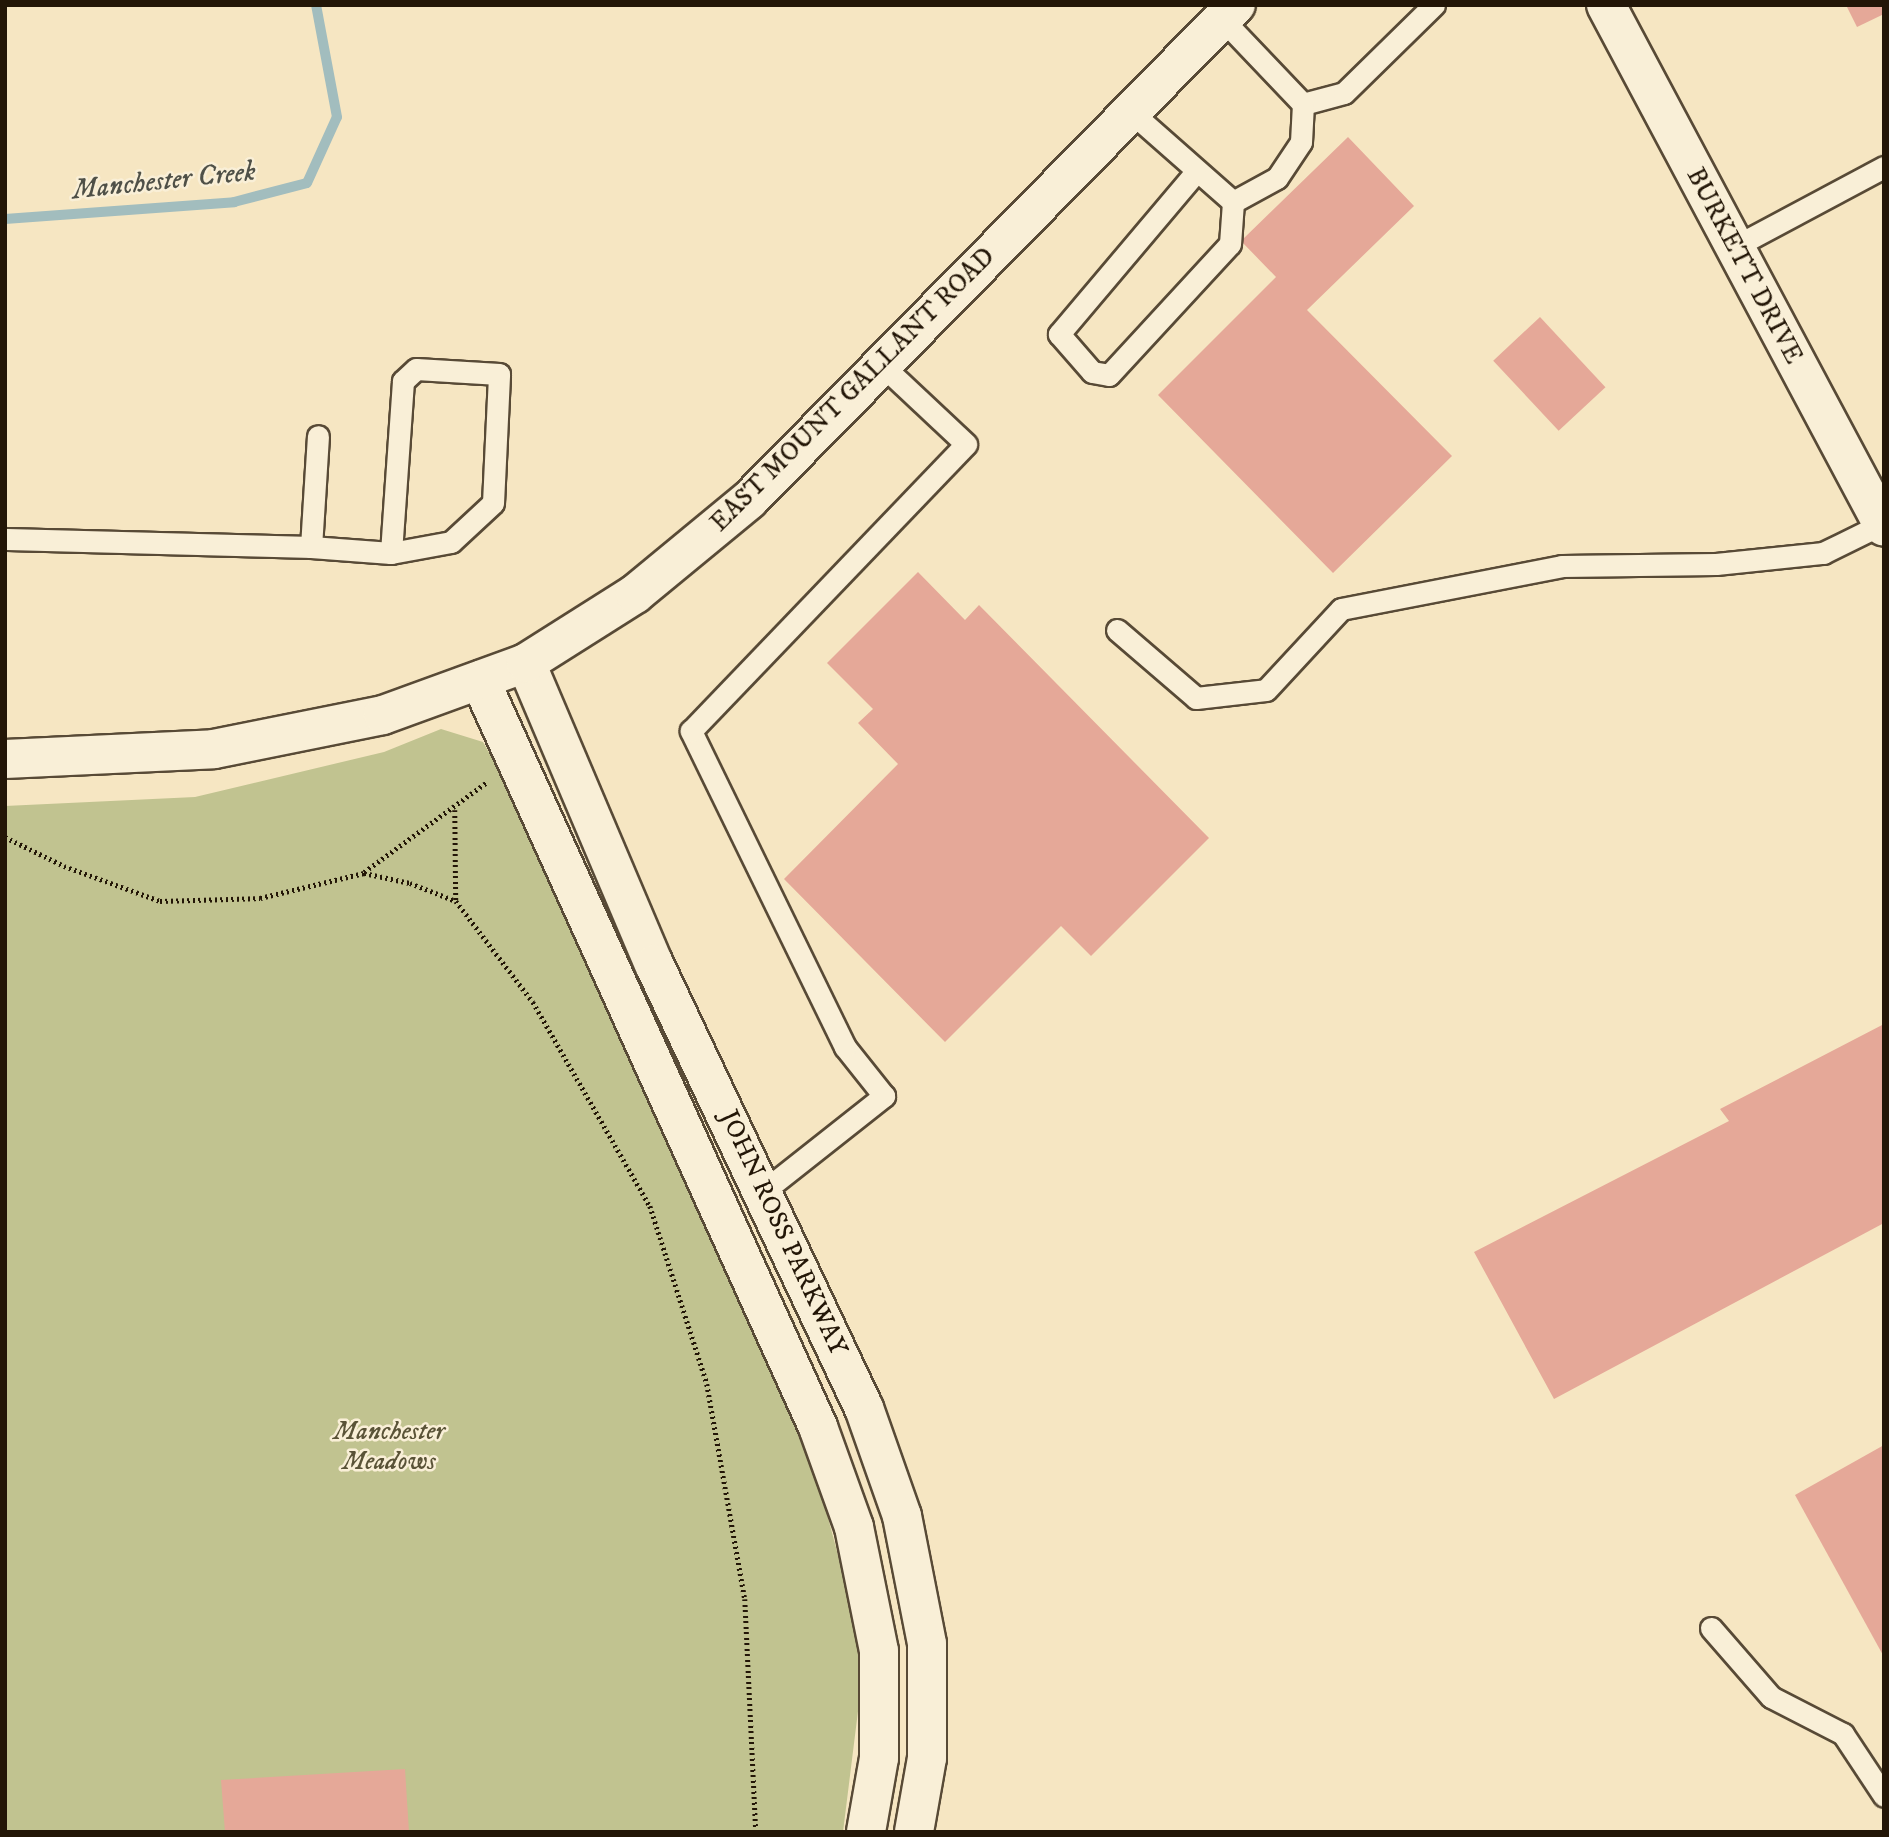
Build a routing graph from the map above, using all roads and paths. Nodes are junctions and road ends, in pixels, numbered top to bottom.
1 (1434, 5) edge
2 (1606, 5) edge
3 (1229, 12) edge
4 (1303, 104) junction
5 (1131, 112) junction
6 (1884, 167) edge
7 (1195, 173) junction
8 (1233, 202) junction
9 (1734, 247) junction
10 (882, 365) junction
11 (318, 436) dead end
12 (1883, 525) edge
13 (5, 539) edge
14 (311, 548) junction
15 (391, 552) junction
16 (1117, 630) dead end
17 (526, 663) junction
18 (480, 680) junction
19 (5, 758) edge
20 (513, 759) junction
21 (456, 809) junction
22 (5, 837) edge
23 (364, 873) junction
24 (456, 901) junction
25 (765, 1190) junction
26 (1711, 1628) dead end
27 (1884, 1796) edge
28 (756, 1832) edge
29 (866, 1832) edge
30 (914, 1832) edge

1 - 4 lane
2 - 9 street, BURKETT DRIVE
3 - 4 lane
3 - 5 street, EAST MOUNT GALLANT ROAD
4 - 8 lane
5 - 7 lane
5 - 10 street, EAST MOUNT GALLANT ROAD
6 - 9 lane
7 - 8 lane
7 - 8 lane
9 - 12 street, BURKETT DRIVE
10 - 17 street, EAST MOUNT GALLANT ROAD
10 - 25 lane
11 - 14 lane
12 - 16 lane
13 - 14 lane
14 - 15 lane
15 - 15 lane
17 - 18 street, EAST MOUNT GALLANT ROAD
17 - 25 street, JOHN ROSS PARKWAY
18 - 19 street, EAST MOUNT GALLANT ROAD
18 - 20 street, JOHN ROSS PARKWAY
20 - 21 path
20 - 29 street, JOHN ROSS PARKWAY
21 - 23 path
21 - 24 path
22 - 23 path
23 - 24 path
24 - 28 path
25 - 30 street, JOHN ROSS PARKWAY
26 - 27 lane

